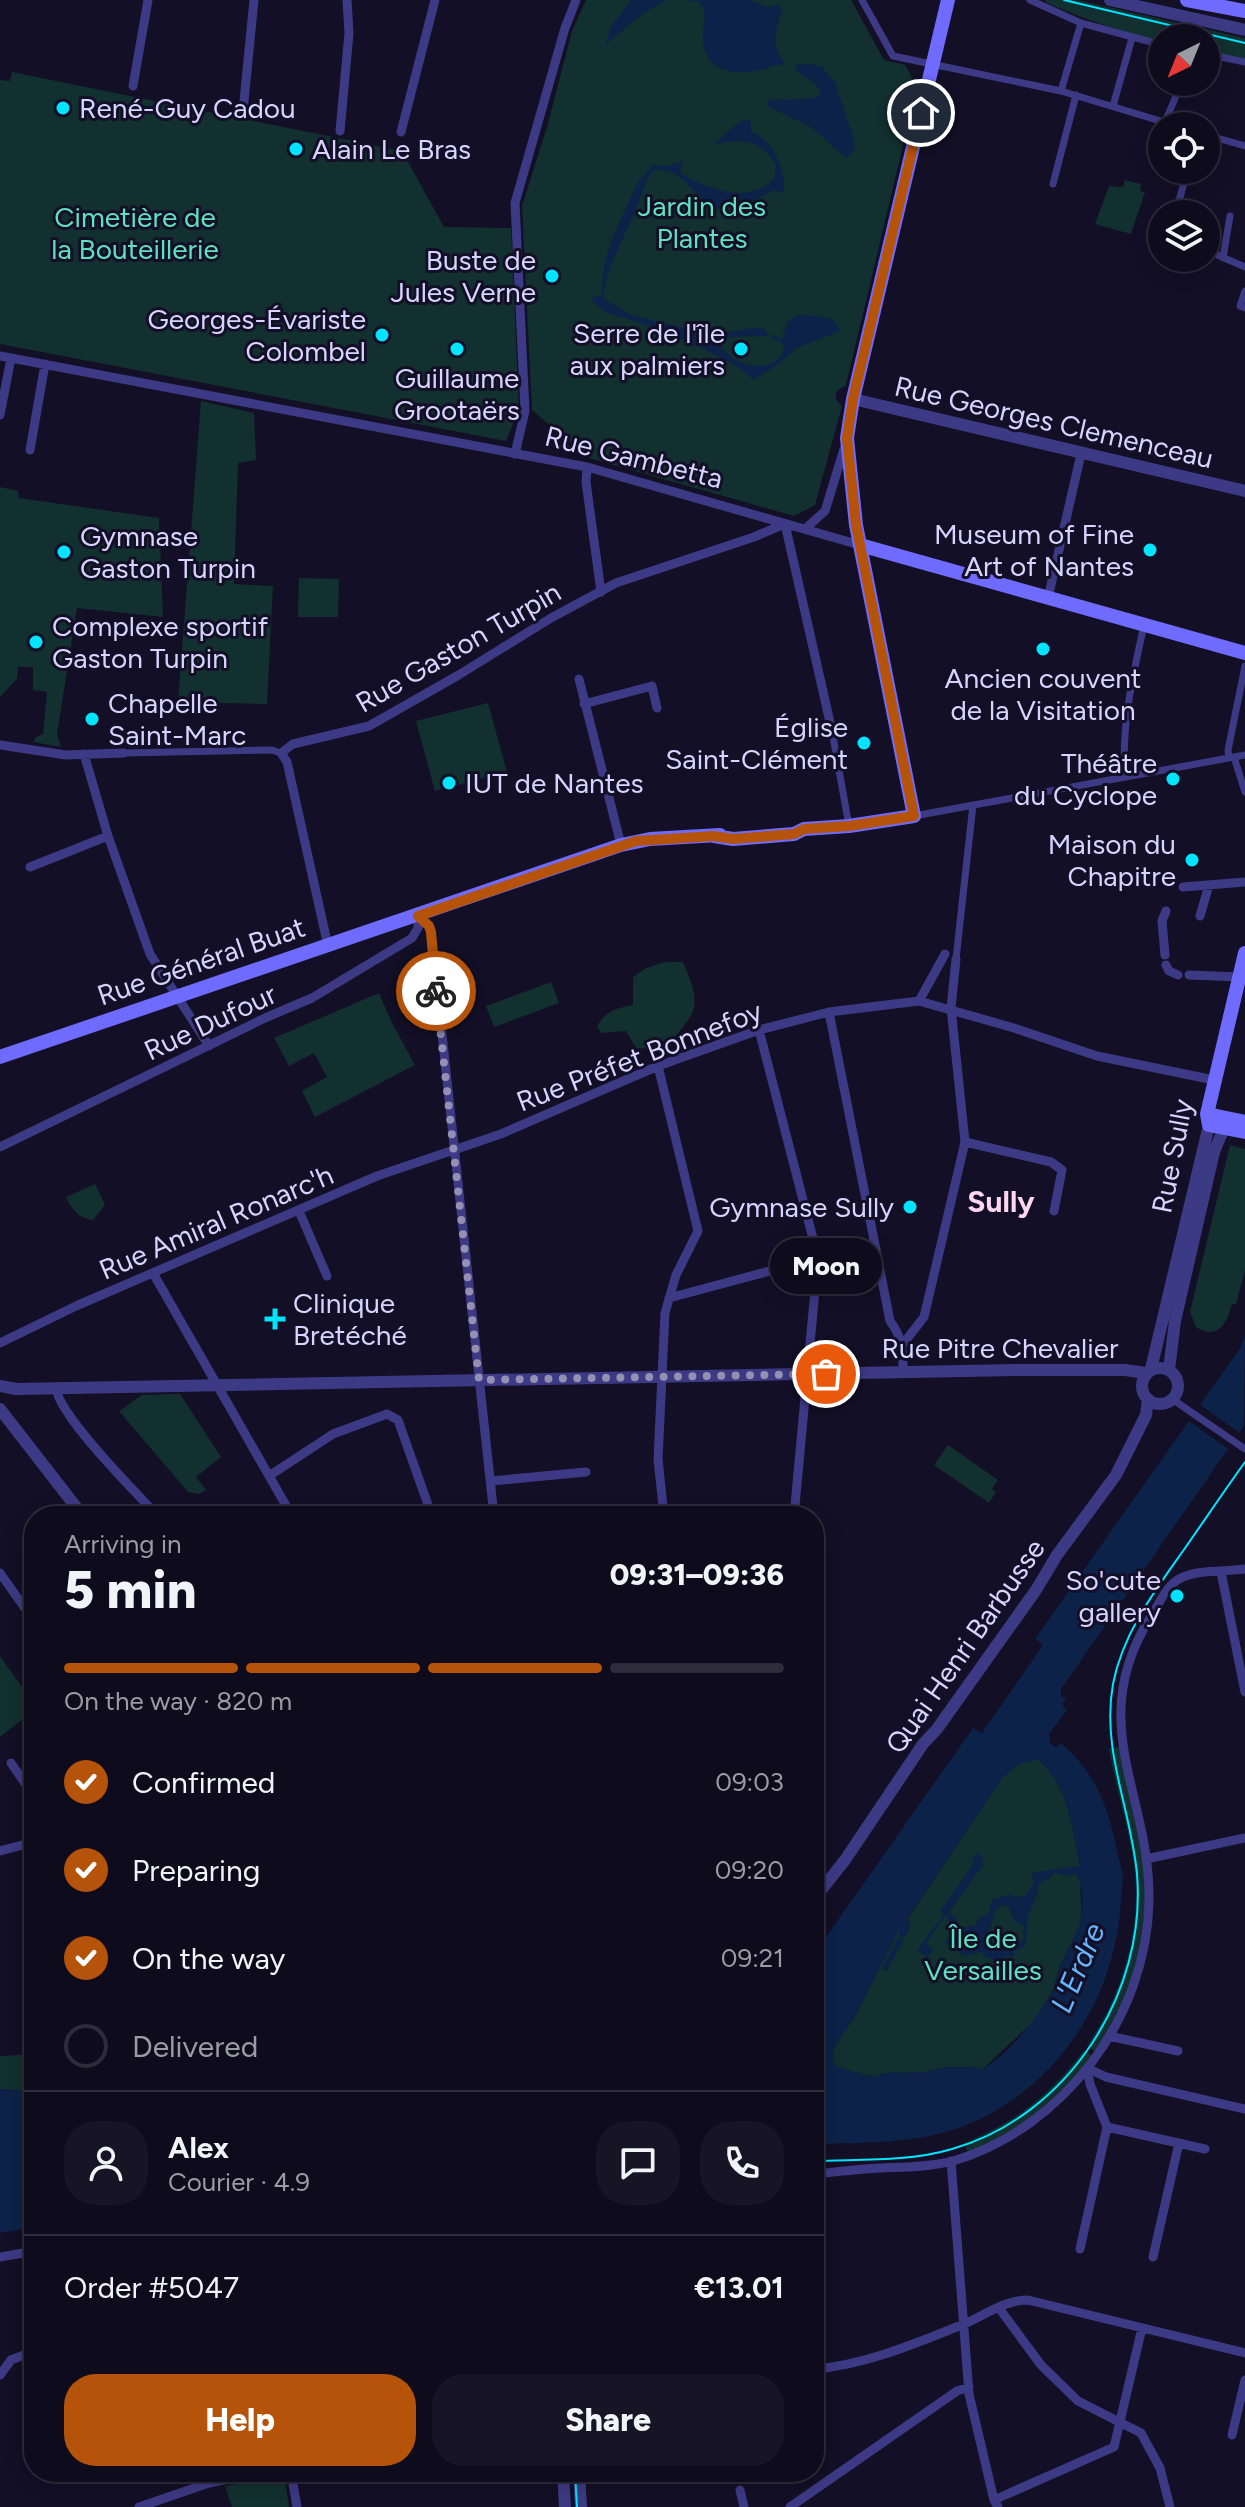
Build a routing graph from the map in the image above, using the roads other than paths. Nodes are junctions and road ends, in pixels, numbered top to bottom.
1 (148, 0) edge
2 (254, 0) edge
3 (347, 0) edge
4 (435, 0) edge
5 (576, 0) edge
6 (862, 0) edge
7 (948, 0) edge
8 (1030, 0) edge
9 (1110, 0) edge
10 (1187, 0) edge
11 (1245, 11) edge
12 (1081, 23) junction
13 (1245, 30) edge
14 (1132, 38) junction
15 (1148, 42) edge
16 (1220, 57) edge
17 (1245, 62) edge
18 (932, 64) junction
19 (133, 86) dead end
20 (1061, 91) junction
21 (1076, 95) junction
22 (1113, 106) junction
23 (243, 111) dead end
24 (1148, 117) edge
25 (340, 131) dead end
26 (401, 132) dead end
27 (1220, 139) edge
28 (1245, 146) edge
29 (1053, 184) dead end
30 (1230, 216) dead end
31 (1220, 257) edge
32 (1223, 258) junction
33 (1245, 267) edge
34 (1245, 291) edge
35 (1245, 308) edge
36 (5, 357) edge
37 (45, 364) junction
38 (853, 399) junction
39 (0, 415) edge
40 (847, 438) junction
41 (30, 450) dead end
42 (515, 454) junction
43 (1081, 454) junction
44 (587, 467) junction
45 (1245, 491) edge
46 (785, 524) junction
47 (805, 529) junction
48 (860, 545) junction
49 (601, 592) junction
50 (1048, 598) junction
51 (1144, 625) junction
52 (1245, 653) edge
53 (1245, 666) edge
54 (579, 679) dead end
55 (584, 704) junction
56 (657, 708) dead end
57 (832, 731) joint
58 (0, 745) edge
59 (124, 753) joint
60 (281, 753) junction
61 (84, 754) junction
62 (1245, 755) edge
63 (1232, 757) junction
64 (1125, 777) junction
65 (1245, 792) edge
66 (973, 805) junction
67 (914, 816) junction
68 (849, 826) junction
69 (108, 836) junction
70 (621, 845) junction
71 (30, 867) dead end
72 (1245, 882) edge
73 (1209, 885) junction
74 (1183, 887) dead end
75 (1166, 911) dead end
76 (1200, 916) dead end
77 (418, 922) junction
78 (959, 930) junction
79 (328, 946) junction
80 (1245, 953) edge
81 (945, 954) joint
82 (956, 959) joint
83 (1239, 977) junction
84 (176, 997) junction
85 (919, 1001) junction
86 (951, 1008) junction
87 (829, 1012) junction
88 (759, 1030) junction
89 (209, 1046) junction
90 (0, 1057) edge
91 (658, 1066) junction
92 (1214, 1080) junction
93 (1214, 1122) junction
94 (1245, 1122) edge
95 (1245, 1132) edge
96 (965, 1142) junction
97 (0, 1147) edge
98 (454, 1151) junction
99 (299, 1211) junction
100 (1054, 1211) dead end
101 (818, 1258) junction
102 (153, 1273) junction
103 (327, 1276) dead end
104 (669, 1298) junction
105 (0, 1343) edge
106 (903, 1344) junction
107 (1169, 1370) junction
108 (1149, 1371) junction
109 (903, 1373) junction
110 (807, 1374) junction
111 (662, 1376) junction
112 (479, 1380) junction
113 (217, 1384) junction
114 (0, 1386) edge
115 (56, 1387) junction
116 (1148, 1399) junction
117 (1173, 1403) junction
118 (0, 1409) edge
119 (1146, 1415) junction
120 (1244, 1448) edge
121 (586, 1472) dead end
122 (269, 1476) junction
123 (491, 1481) junction
124 (75, 1506) edge
125 (148, 1506) edge
126 (286, 1506) edge
127 (428, 1506) edge
128 (493, 1506) edge
129 (663, 1506) edge
130 (795, 1506) edge
131 (1245, 1569) edge
132 (1221, 1572) junction
133 (0, 1573) edge
134 (24, 1607) edge
135 (1245, 1692) edge
136 (11, 1763) dead end
137 (24, 1782) edge
138 (1245, 1838) edge
139 (24, 1845) edge
140 (0, 1851) edge
141 (1146, 1859) junction
142 (824, 1886) edge
143 (1109, 2036) junction
144 (1178, 2051) dead end
145 (1087, 2068) junction
146 (1245, 2109) edge
147 (1107, 2127) junction
148 (1179, 2143) junction
149 (1205, 2149) dead end
150 (951, 2161) junction
151 (824, 2173) edge
152 (1080, 2249) dead end
153 (24, 2253) edge
154 (0, 2257) edge
155 (1153, 2257) dead end
156 (999, 2308) junction
157 (965, 2323) junction
158 (1142, 2328) junction
159 (1245, 2353) edge
160 (24, 2355) edge
161 (824, 2367) edge
162 (0, 2375) edge
163 (1245, 2380) edge
164 (969, 2387) junction
165 (1121, 2422) junction
166 (1232, 2435) dead end
167 (214, 2482) edge
168 (293, 2482) edge
169 (564, 2482) edge
170 (580, 2482) edge
171 (740, 2490) dead end
172 (805, 2503) edge
173 (996, 2504) edge
174 (139, 2507) edge
175 (297, 2507) edge
176 (565, 2507) edge
177 (581, 2507) edge
178 (744, 2507) edge
179 (790, 2507) edge
180 (1170, 2507) edge

1 - 19 street
2 - 23 street
3 - 25 street
4 - 26 street
5 - 42 street
6 - 18 street
7 - 18 main road
8 - 12 street
9 - 13 street
10 - 11 main road
12 - 14 street
12 - 20 street
14 - 15 street
14 - 22 street
16 - 17 street
18 - 20 street
18 - 38 main road
20 - 21 street
21 - 22 street
21 - 29 street
22 - 24 street
27 - 28 street
30 - 32 street
31 - 32 street
32 - 33 street
34 - 35 street
36 - 37 street, Rue Gambetta
36 - 39 street
37 - 41 street
37 - 42 street, Rue Gambetta
38 - 40 main road
38 - 43 street, Rue Georges Clemenceau
40 - 47 street
40 - 48 main road
42 - 44 street, Rue Gambetta
43 - 45 street, Rue Georges Clemenceau
43 - 50 street
44 - 46 street, Rue Gambetta
44 - 49 street
46 - 47 street, Rue Gambetta
46 - 49 street, Rue Gaston Turpin
46 - 57 street
47 - 48 street, Rue Gambetta
48 - 50 main road, Rue Gambetta
48 - 67 main road
49 - 60 street, Rue Gaston Turpin
50 - 51 main road, Rue Gambetta
51 - 52 main road, Rue Gambetta
51 - 64 street
53 - 63 street
54 - 55 street
55 - 56 street
55 - 70 street
57 - 68 street
58 - 61 street, Rue Gaston Turpin
59 - 60 street, Rue Gaston Turpin
59 - 61 street, Rue Gaston Turpin
60 - 79 street
61 - 69 street
62 - 63 street
63 - 64 street
63 - 65 street
64 - 66 street
66 - 67 street
66 - 78 street
67 - 68 main road, Rue Général Buat
68 - 70 main road, Rue Général Buat
69 - 71 street
69 - 84 street
70 - 77 main road, Rue Général Buat
72 - 73 street
73 - 74 street
73 - 76 street
75 - 83 street
77 - 79 main road, Rue Général Buat
77 - 89 street, Rue Dufour
77 - 98 street
78 - 81 street
78 - 82 street
79 - 84 main road, Rue Général Buat
80 - 83 main road, Rue Sully
81 - 85 street
82 - 86 street
83 - 92 main road, Rue Sully
84 - 89 street
84 - 90 main road, Rue Général Buat
85 - 86 street, Rue Préfet Bonnefoy
85 - 87 street, Rue Préfet Bonnefoy
86 - 92 street, Rue Préfet Bonnefoy
86 - 96 street
87 - 88 street, Rue Préfet Bonnefoy
87 - 106 street
88 - 91 street, Rue Préfet Bonnefoy
88 - 101 street
89 - 97 street, Rue Dufour
91 - 98 street, Rue Préfet Bonnefoy
91 - 104 street
92 - 93 main road, Rue Sully
93 - 94 main road
93 - 95 main road
93 - 107 street, Rue Sully
93 - 108 street, Rue Sully
96 - 100 street
96 - 106 street
98 - 99 street, Rue Amiral Ronarc'h
98 - 112 street
99 - 102 street, Rue Amiral Ronarc'h
99 - 103 street
101 - 104 street
101 - 110 street
102 - 105 street, Rue Amiral Ronarc'h
102 - 113 street
104 - 111 street
106 - 109 street
107 - 108 street
107 - 117 street
108 - 109 street, Rue Pitre Chevalier
108 - 116 street
109 - 110 street, Rue Pitre Chevalier
110 - 111 street, Rue Pitre Chevalier
110 - 130 street
111 - 112 street, Rue Pitre Chevalier
111 - 129 street
112 - 113 street, Rue Pitre Chevalier
112 - 123 street
113 - 115 street, Rue Pitre Chevalier
113 - 122 street
114 - 115 street, Rue Pitre Chevalier
115 - 125 street
116 - 117 street
116 - 119 street, Quai Henri Barbusse
117 - 119 street, Quai Henri Barbusse
117 - 120 street
118 - 124 street
119 - 142 street, Quai Henri Barbusse
121 - 123 street
122 - 126 street
122 - 127 street
123 - 128 street
131 - 132 street
132 - 135 street
132 - 141 street
133 - 134 street
136 - 137 street
138 - 141 street
139 - 140 street
141 - 143 street
143 - 144 street
143 - 145 street
145 - 146 street
145 - 147 street
145 - 150 street
147 - 148 street
147 - 152 street
148 - 149 street
148 - 155 street
150 - 151 street
150 - 157 street
153 - 154 street
156 - 157 street
156 - 158 street
156 - 165 street
157 - 161 street
157 - 164 street
158 - 159 street
158 - 165 street
160 - 162 street
163 - 166 street
164 - 172 street
164 - 173 street
165 - 173 street
165 - 180 street
167 - 174 street
168 - 175 street
169 - 176 street
170 - 177 street
171 - 178 street
172 - 179 street

